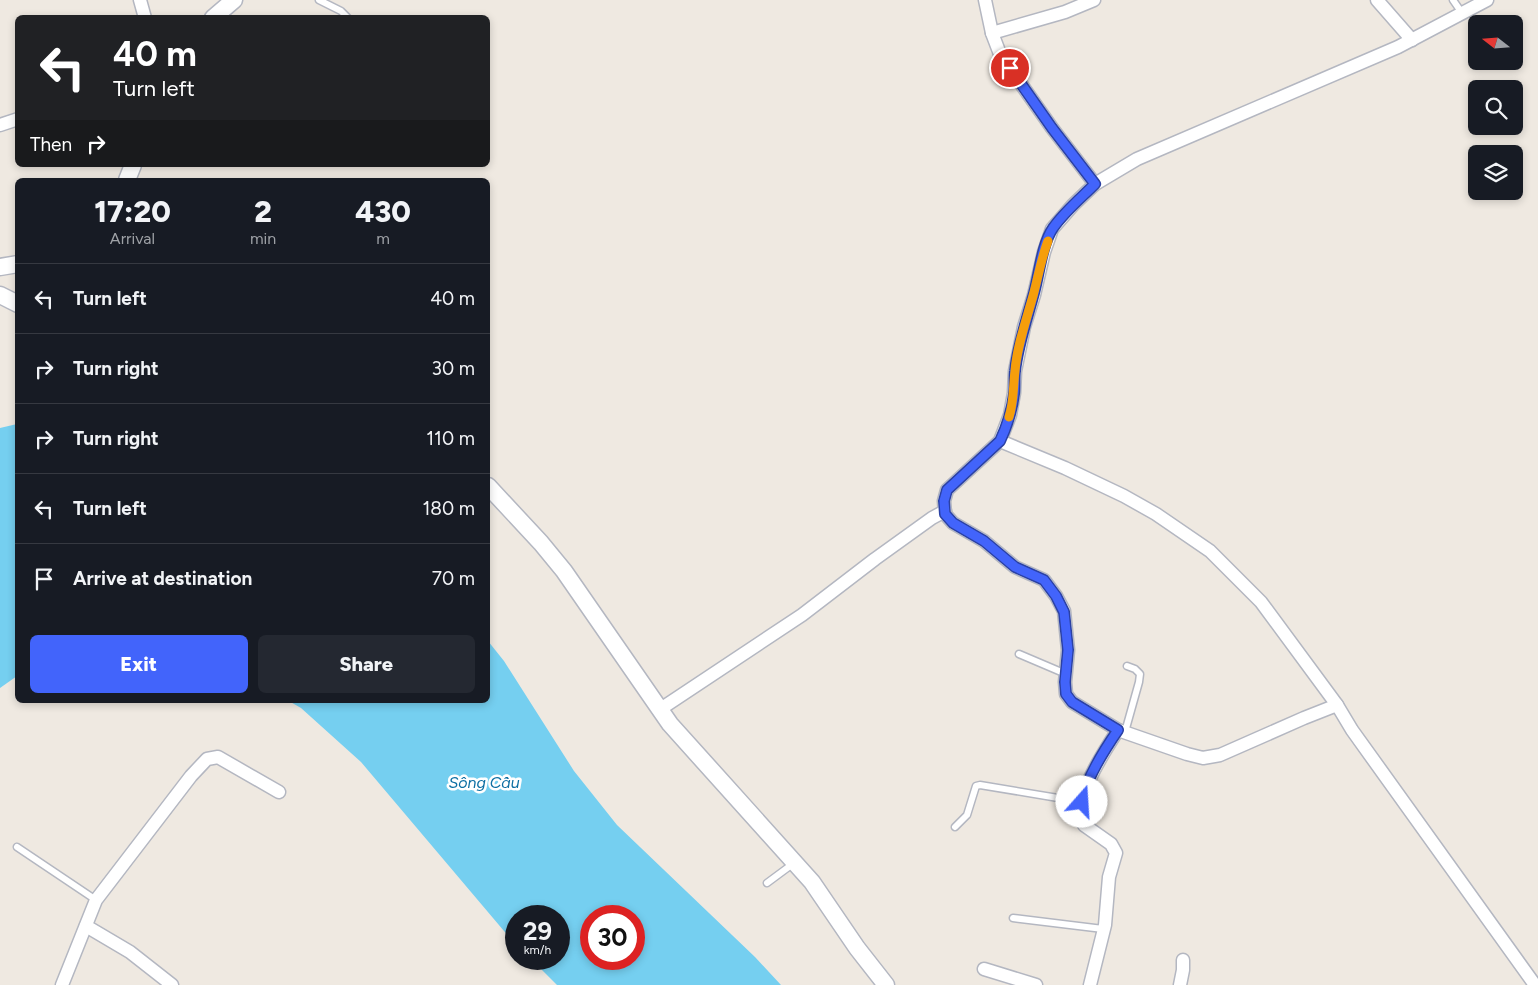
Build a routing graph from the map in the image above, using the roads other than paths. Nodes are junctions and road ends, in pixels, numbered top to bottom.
1 (140, 0) edge
2 (234, 0) edge
3 (319, 0) edge
4 (985, 0) edge
5 (1094, 0) edge
6 (1377, 0) edge
7 (1453, 0) edge
8 (1487, 0) edge
9 (1462, 13) junction
10 (143, 15) edge
11 (216, 15) edge
12 (345, 15) edge
13 (992, 33) junction
14 (1412, 40) junction
15 (15, 120) edge
16 (0, 125) edge
17 (1095, 184) junction
18 (15, 264) edge
19 (0, 267) edge
20 (0, 295) edge
21 (15, 302) edge
22 (1002, 436) junction
23 (490, 488) edge
24 (945, 511) junction
25 (1018, 654) dead end
26 (1127, 666) dead end
27 (1066, 674) junction
28 (1336, 705) junction
29 (659, 710) junction
30 (1121, 731) junction
31 (279, 792) dead end
32 (1082, 802) junction
33 (955, 827) dead end
34 (17, 847) dead end
35 (794, 863) junction
36 (767, 883) dead end
37 (96, 900) junction
38 (1013, 918) dead end
39 (86, 926) junction
40 (1103, 930) junction
41 (1183, 960) dead end
42 (984, 969) dead end
43 (62, 985) edge
44 (172, 985) edge
45 (886, 985) edge
46 (1035, 985) edge
47 (1090, 985) edge
48 (1180, 985) edge
49 (1535, 985) edge

1 - 10 street
2 - 11 street
3 - 12 lane
4 - 13 street
5 - 13 street
6 - 14 street
7 - 9 lane
8 - 9 street
9 - 14 street
13 - 17 street
14 - 17 street
15 - 16 street
17 - 22 street
18 - 19 street
20 - 21 street
22 - 24 street
22 - 28 street
23 - 29 street
24 - 27 street
24 - 29 street
25 - 27 lane
26 - 30 lane
27 - 30 street
28 - 30 street
28 - 49 street
29 - 35 street
30 - 32 street
31 - 37 street
32 - 33 lane
32 - 40 street
34 - 37 lane
35 - 36 lane
35 - 45 street
37 - 39 street
38 - 40 lane
39 - 43 street
39 - 44 street
40 - 47 street
41 - 48 street
42 - 46 street

